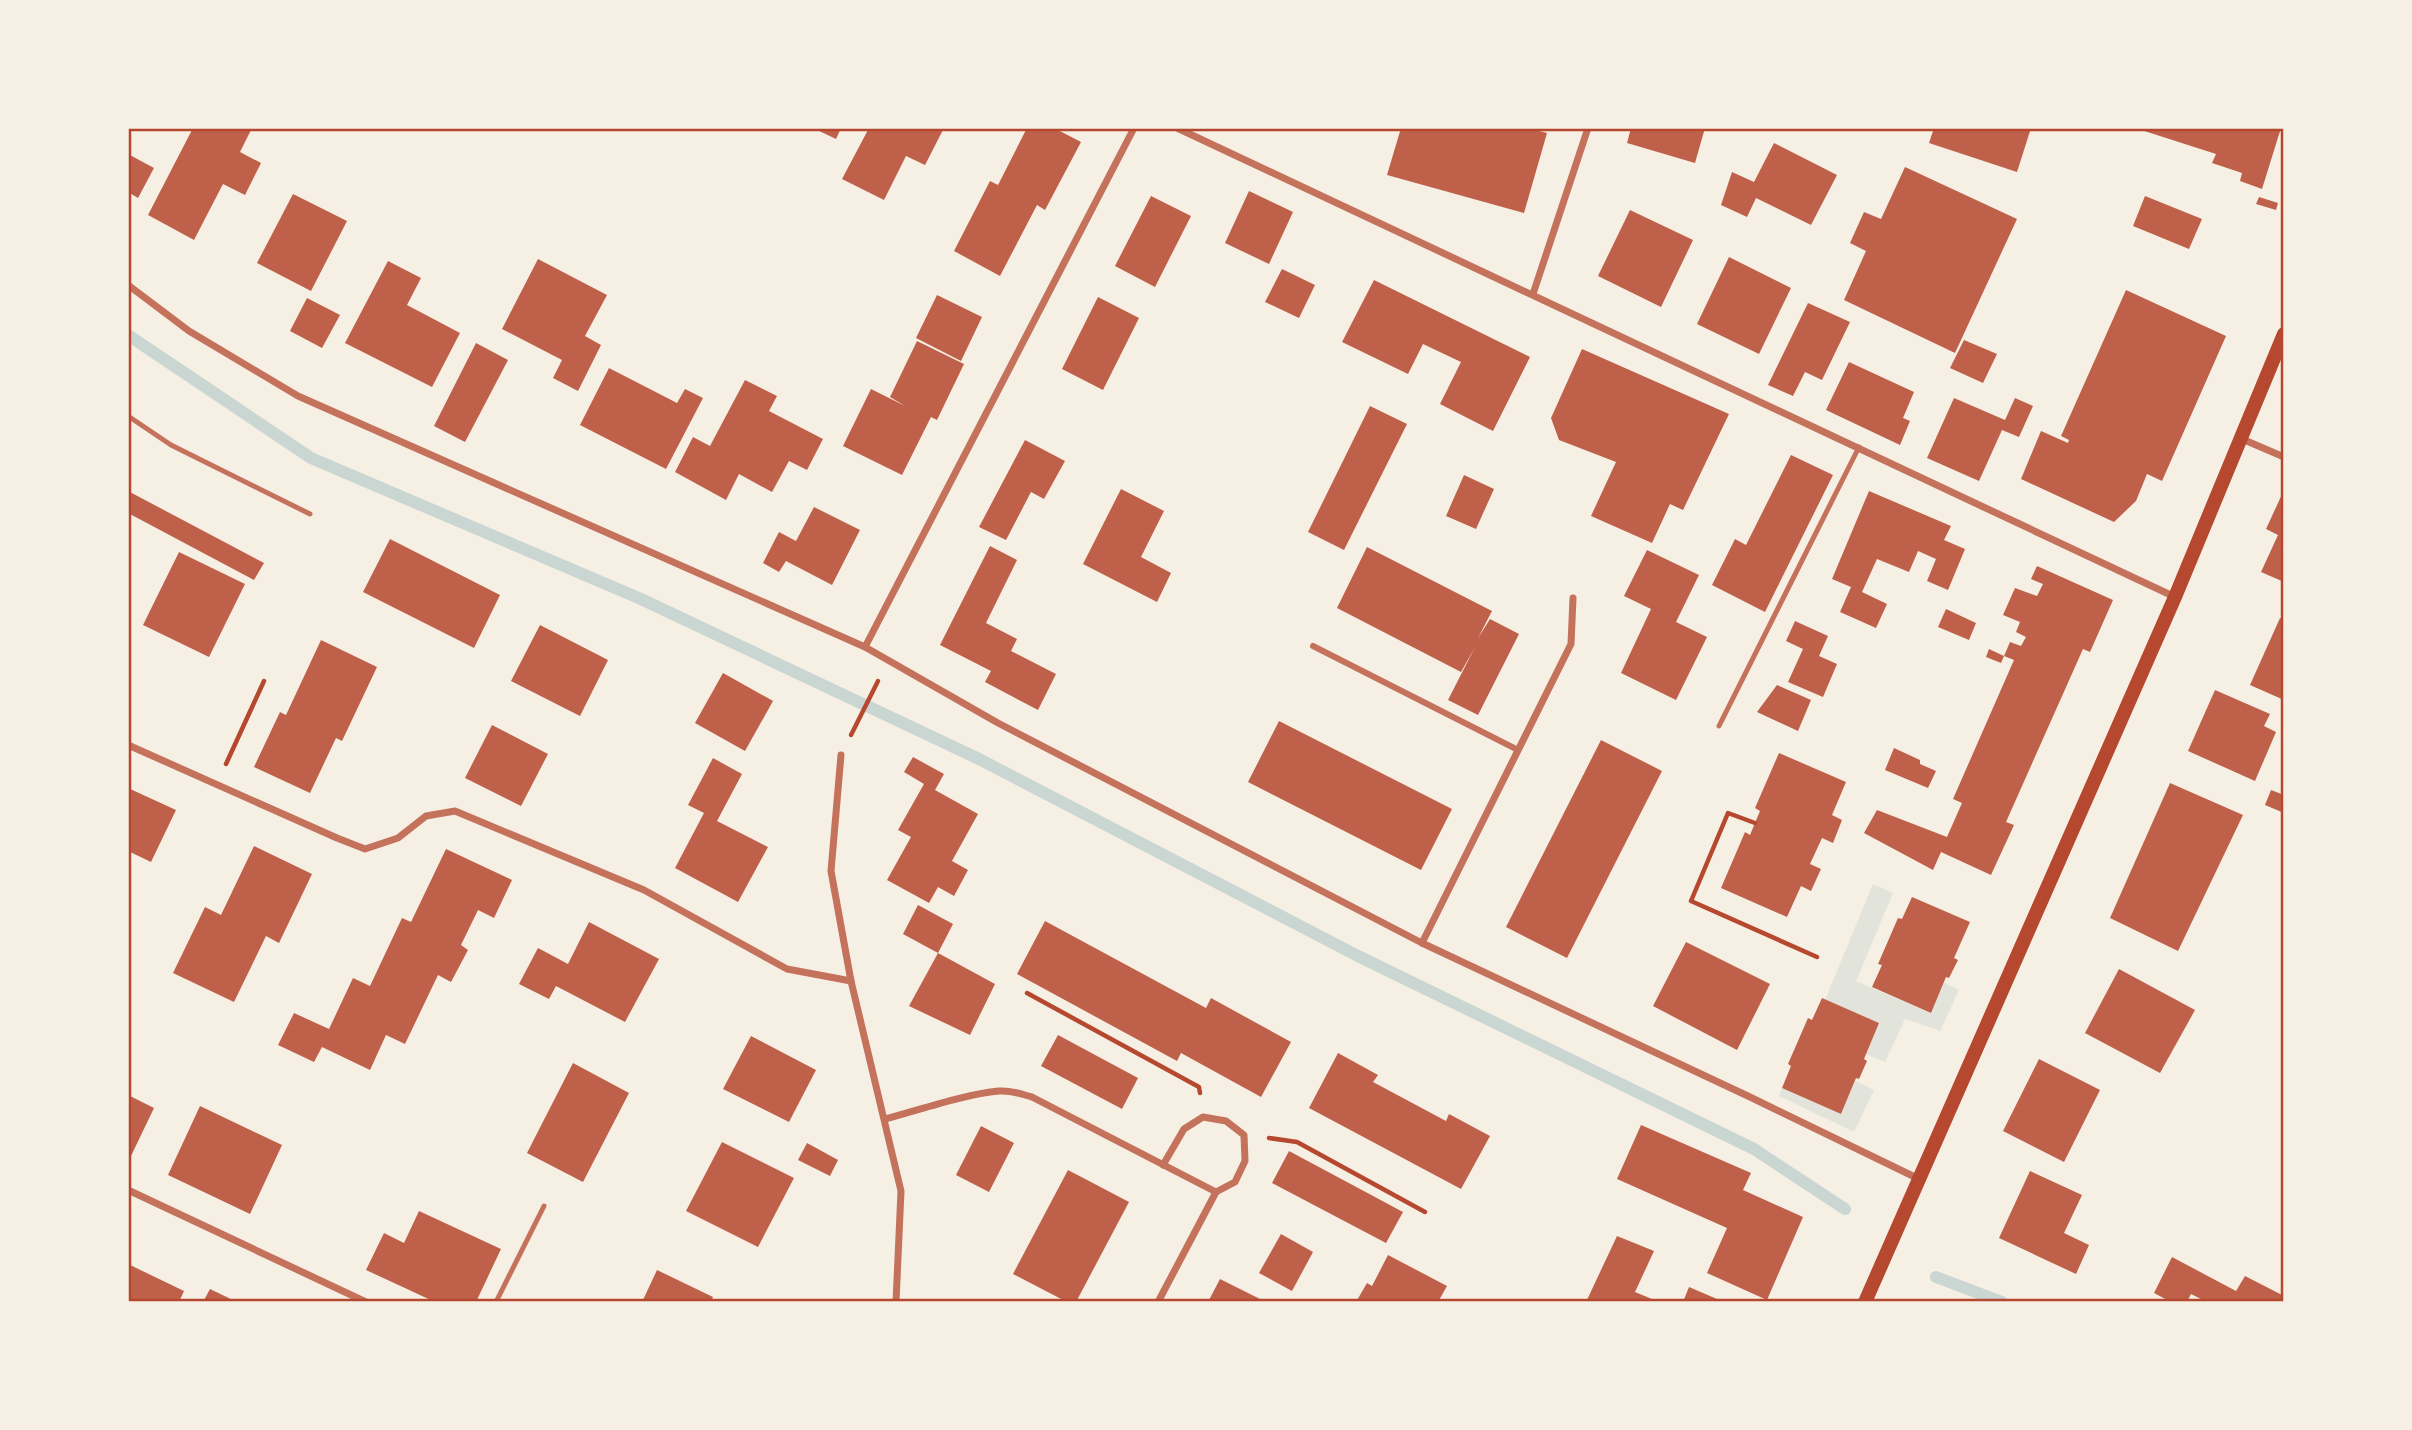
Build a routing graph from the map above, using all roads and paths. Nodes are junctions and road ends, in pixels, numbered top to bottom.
1 (1134, 128) edge
2 (1177, 128) edge
3 (1588, 128) edge
4 (128, 285) edge
5 (1533, 294) junction
6 (2284, 334) edge
7 (128, 416) edge
8 (2242, 439) junction
9 (1859, 447) junction
10 (2284, 457) edge
11 (310, 514) dead end
12 (2175, 597) junction
13 (1573, 598) dead end
14 (1313, 646) dead end
15 (865, 647) junction
16 (888, 661) junction
17 (264, 681) dead end
18 (1719, 726) dead end
19 (128, 745) edge
20 (1518, 750) junction
21 (841, 755) joint
22 (217, 784) junction
23 (1755, 823) dead end
24 (1422, 943) junction
25 (1817, 957) dead end
26 (851, 981) junction
27 (1027, 993) dead end
28 (1202, 1116) junction
29 (885, 1119) junction
30 (1244, 1135) junction
31 (1163, 1165) junction
32 (1919, 1179) junction
33 (128, 1190) edge
34 (1216, 1192) junction
35 (544, 1206) dead end
36 (1425, 1212) dead end
37 (366, 1302) edge
38 (496, 1302) edge
39 (896, 1302) edge
40 (1158, 1302) edge
41 (1865, 1302) edge

1 - 15 street
2 - 5 street
3 - 5 street
4 - 15 street
5 - 9 street
6 - 8 main road
7 - 11 lane
8 - 10 street
8 - 12 main road
9 - 12 street
9 - 18 lane
12 - 32 main road
13 - 20 street
14 - 20 street
15 - 16 street
16 - 21 path
16 - 24 street
17 - 22 path
19 - 22 street
20 - 24 street
21 - 26 street
22 - 26 street
23 - 25 path
24 - 32 street
26 - 29 street
27 - 28 path
28 - 30 street
28 - 31 street
29 - 31 street
29 - 39 street
30 - 34 street
30 - 36 path
31 - 34 street
32 - 41 main road
33 - 37 street
34 - 40 street
35 - 38 lane

